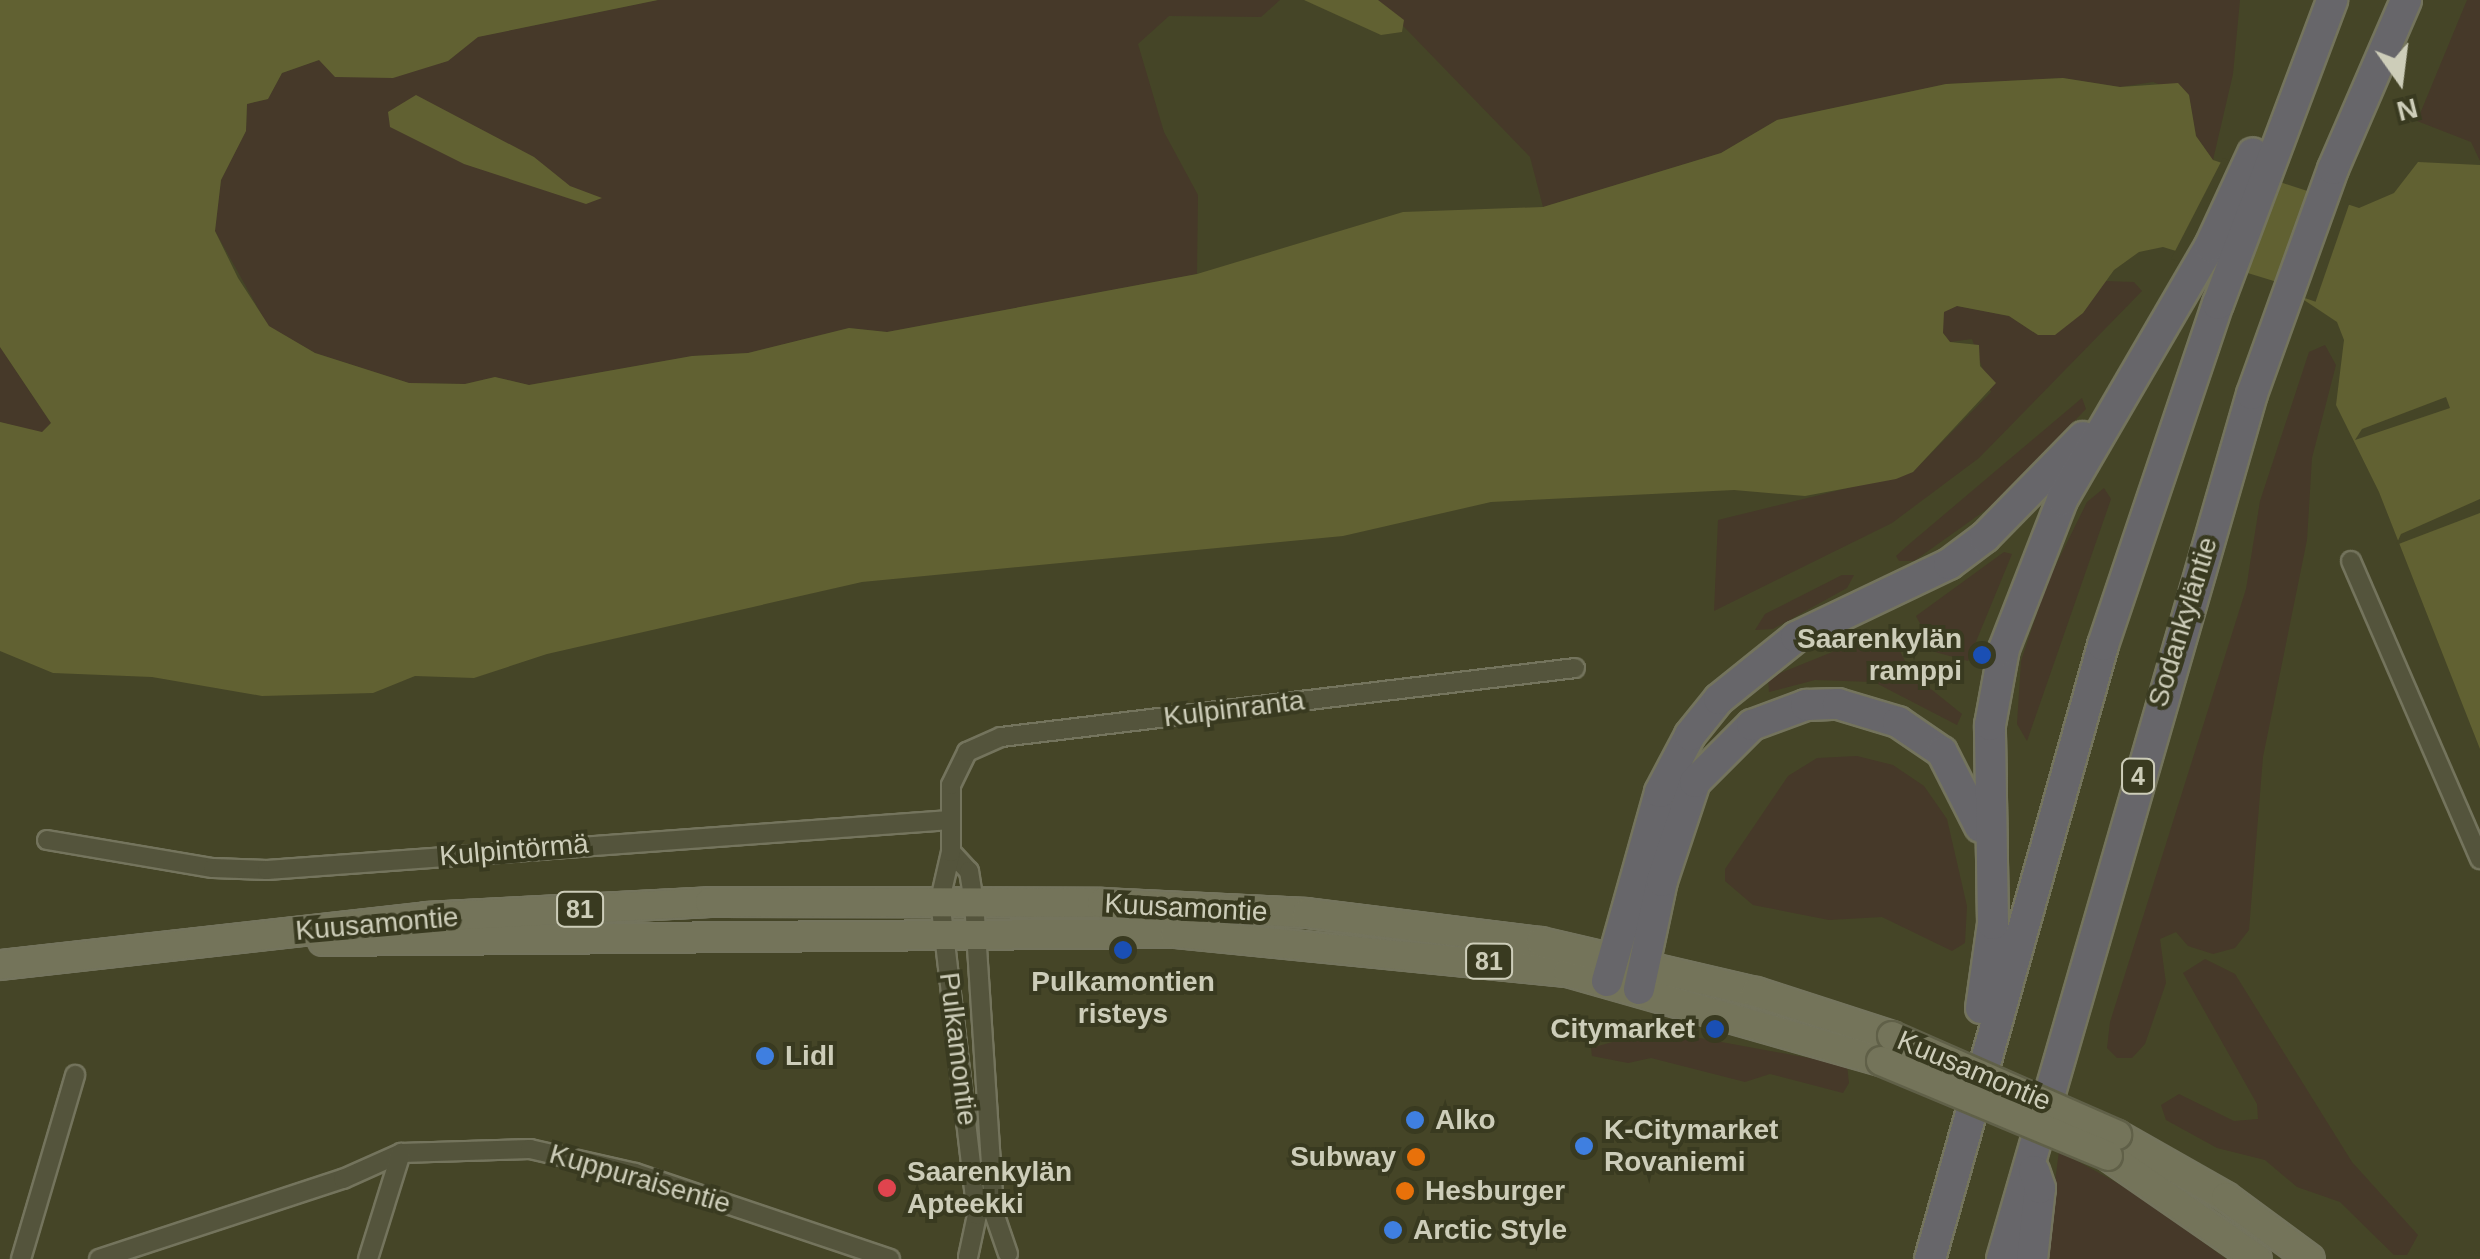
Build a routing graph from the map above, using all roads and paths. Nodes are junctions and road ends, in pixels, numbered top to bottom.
1 (2332, 0) edge
2 (2406, 0) edge
3 (2261, 158) junction
4 (2119, 398) junction
5 (2351, 561) dead end
6 (1576, 668) dead end
7 (950, 820) junction
8 (47, 840) dead end
9 (950, 852) junction
10 (1989, 854) junction
11 (2480, 858) edge
12 (940, 900) junction
13 (974, 901) junction
14 (977, 933) junction
15 (943, 934) junction
16 (221, 940) junction
17 (0, 964) edge
18 (1627, 973) junction
19 (1992, 1034) junction
20 (75, 1075) dead end
21 (2113, 1146) junction
22 (401, 1153) junction
23 (2030, 1159) junction
24 (1010, 1257) edge
25 (967, 1258) edge
26 (21, 1259) edge
27 (99, 1259) edge
28 (368, 1259) edge
29 (890, 1259) edge
30 (1930, 1259) edge
31 (2002, 1259) edge
32 (2032, 1259) edge
33 (2258, 1259) edge
34 (2310, 1259) edge

1 - 3 highway
2 - 23 highway, Sodankyläntie / 4
3 - 4 highway
3 - 19 highway
4 - 10 highway
4 - 18 highway
5 - 11 street
6 - 7 street, Kulpinranta
7 - 8 street, Kulpintörmä
7 - 9 street
9 - 12 street
9 - 13 street
10 - 18 highway
10 - 19 highway
12 - 13 main road, Kuusamontie / 81
12 - 15 street, Pulkamontie
12 - 16 main road, Kuusamontie / 81
13 - 14 street, Pulkamontie
13 - 18 main road, Kuusamontie / 81
14 - 15 main road, Kuusamontie / 81
14 - 18 main road, Kuusamontie / 81
14 - 24 street, Pulkamontie
15 - 16 main road, Kuusamontie / 81
15 - 25 street, Pulkamontie
16 - 17 main road, Kuusamontie / 81
18 - 21 main road, Kuusamontie / 81, bridge
19 - 30 highway
20 - 26 street
21 - 33 main road, 81
21 - 34 main road, 81
22 - 27 street, Kuppuraisentie
22 - 28 street
22 - 29 street, Kuppuraisentie
23 - 31 highway, Sodankyläntie / 4
23 - 32 highway
24 - 25 street

